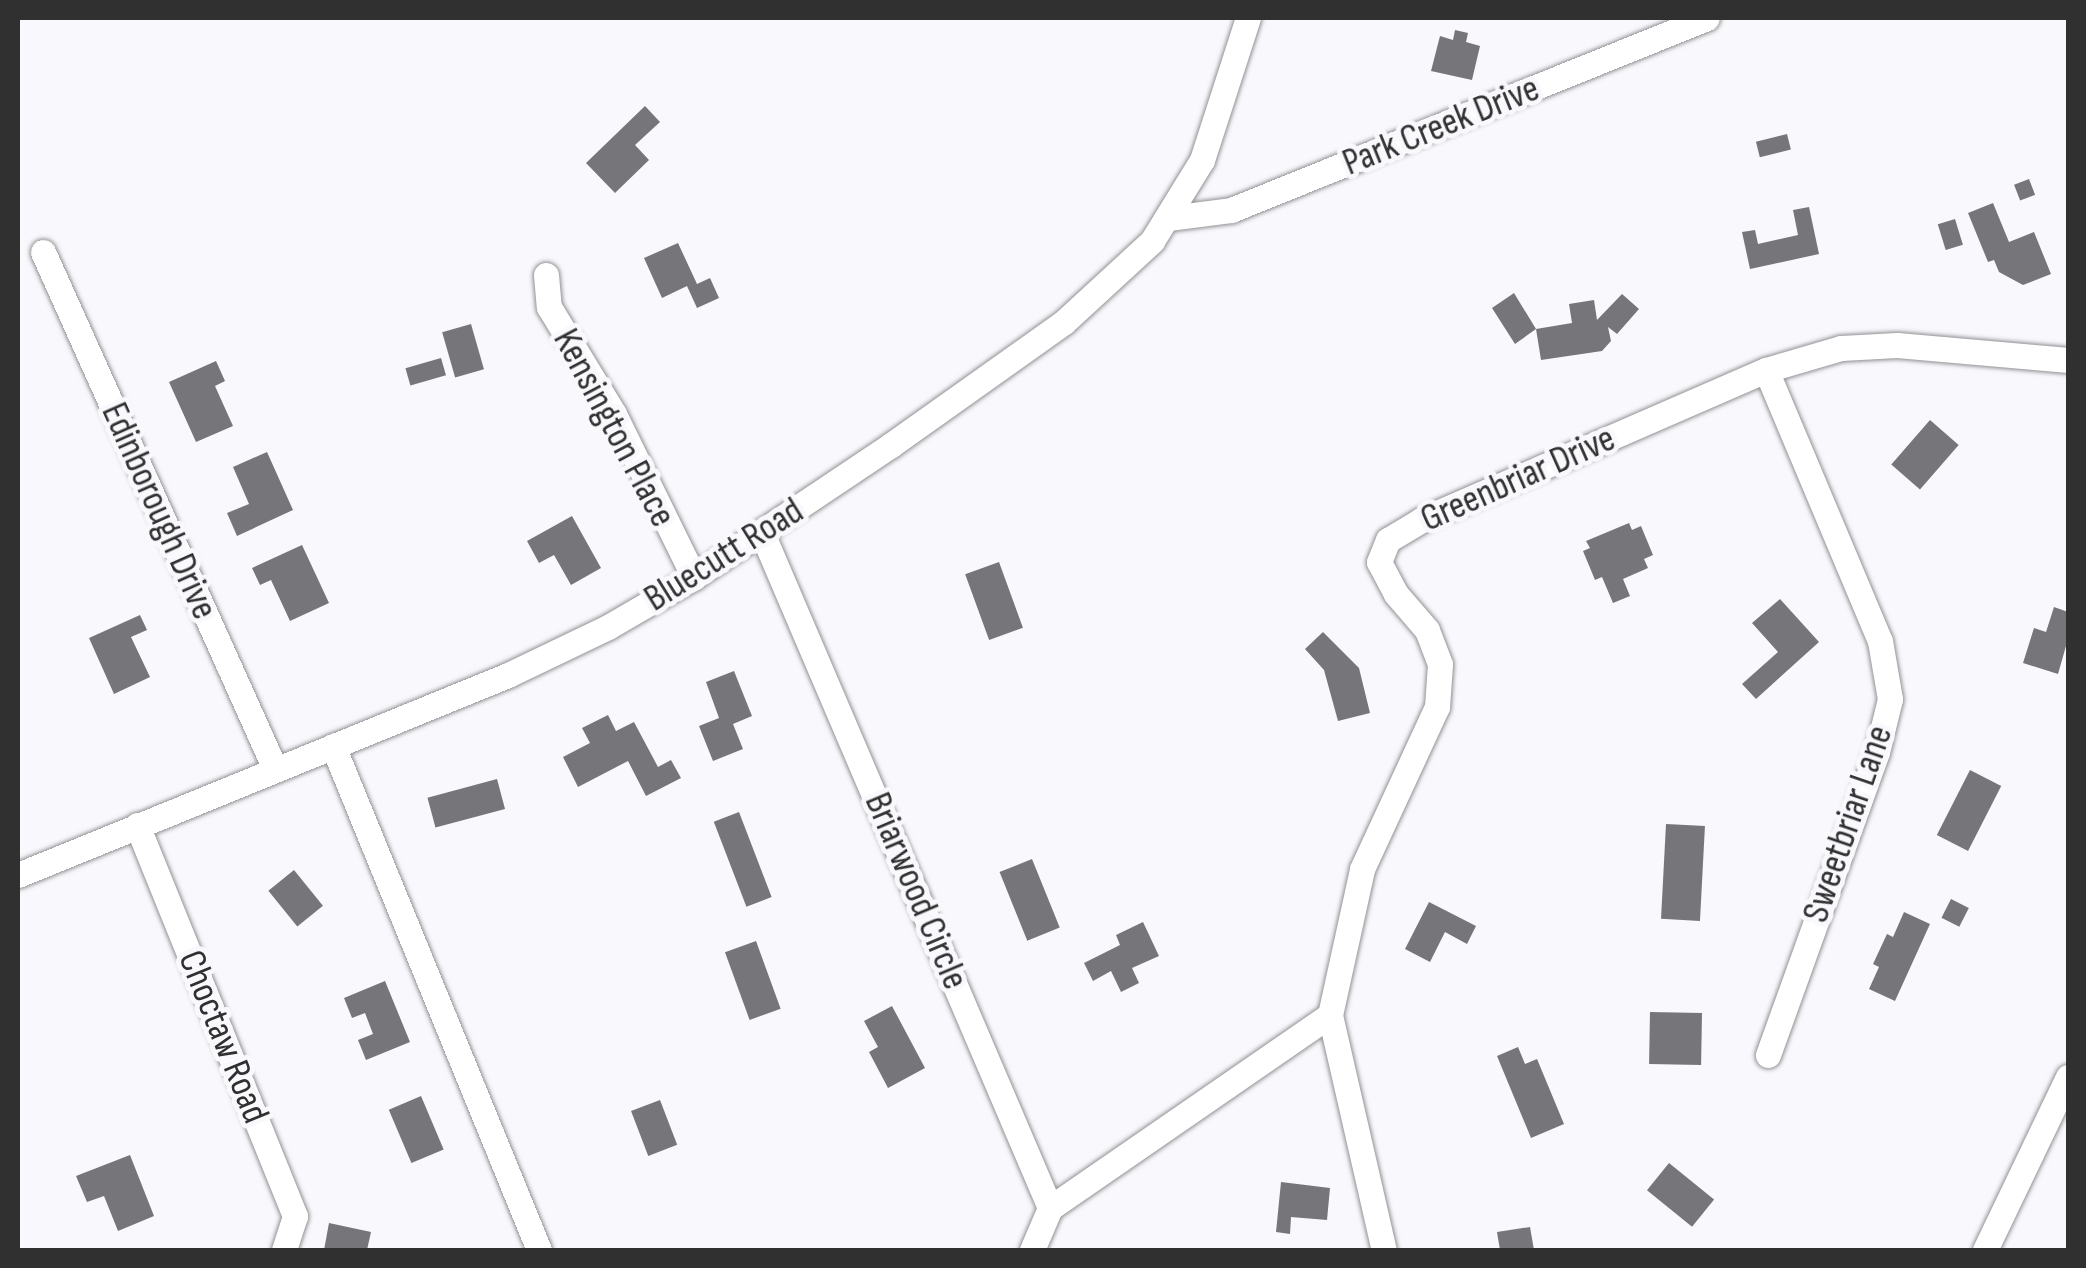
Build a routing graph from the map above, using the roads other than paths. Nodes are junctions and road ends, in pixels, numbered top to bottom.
1 (1248, 18) edge
2 (1707, 18) edge
3 (1170, 218) junction
4 (43, 252) dead end
5 (546, 275) dead end
6 (2068, 360) edge
7 (1766, 370) junction
8 (762, 533) junction
9 (694, 577) junction
10 (333, 746) junction
11 (275, 769) junction
12 (136, 825) junction
13 (18, 875) edge
14 (1330, 1015) junction
15 (1768, 1056) dead end
16 (2068, 1077) edge
17 (1050, 1208) junction
18 (284, 1250) edge
19 (539, 1250) edge
20 (1032, 1250) edge
21 (1384, 1250) edge
22 (1984, 1250) edge

1 - 3 street, Bluecutt Road
2 - 3 street, Park Creek Drive
3 - 8 street, Bluecutt Road
4 - 11 street, Edinborough Drive
5 - 9 street, Kensington Place
6 - 7 street, Greenbriar Drive
7 - 14 street, Greenbriar Drive
7 - 15 street, Sweetbriar Lane
8 - 9 street, Bluecutt Road
8 - 17 street, Briarwood Circle
9 - 10 street, Bluecutt Road
10 - 11 street, Bluecutt Road
10 - 19 street
11 - 12 street, Bluecutt Road
12 - 13 street, Bluecutt Road
12 - 18 street, Choctaw Road
14 - 17 street
14 - 21 street
16 - 22 street
17 - 20 street

